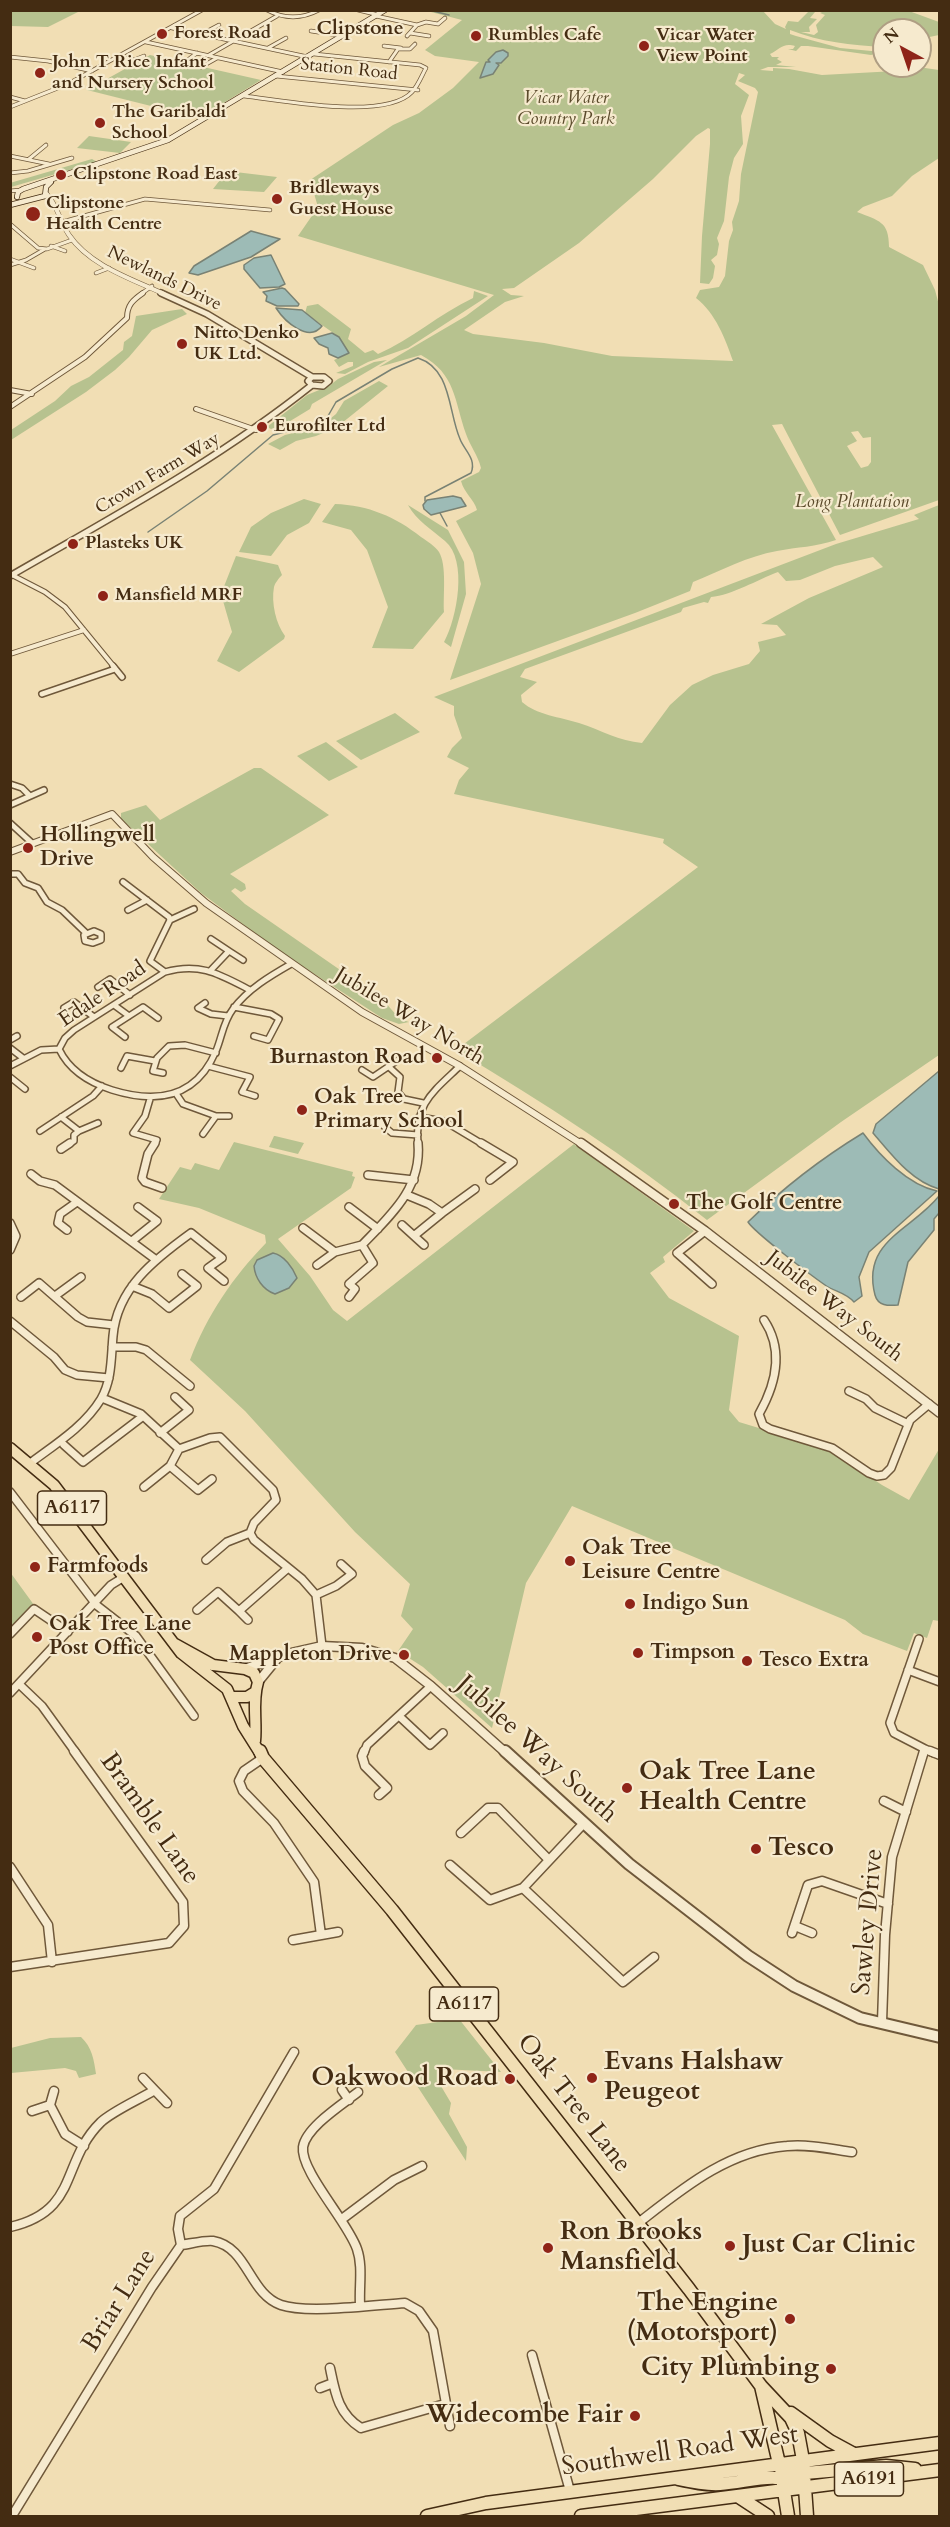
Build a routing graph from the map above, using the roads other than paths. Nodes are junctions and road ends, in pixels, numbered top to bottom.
1 (202, 10) edge
2 (267, 10) edge
3 (319, 10) edge
4 (358, 10) edge
5 (385, 10) edge
6 (377, 15) junction
7 (277, 16) junction
8 (445, 18) dead end
9 (219, 25) dead end
10 (417, 25) junction
11 (423, 26) dead end
12 (171, 28) junction
13 (311, 31) dead end
14 (202, 34) junction
15 (344, 36) junction
16 (429, 36) dead end
17 (286, 38) dead end
18 (146, 41) junction
19 (233, 41) junction
20 (415, 44) dead end
21 (384, 46) dead end
22 (401, 48) junction
23 (268, 49) junction
24 (198, 53) junction
25 (314, 54) junction
26 (118, 56) junction
27 (144, 56) dead end
28 (208, 56) junction
29 (10, 57) edge
30 (308, 57) junction
31 (218, 58) junction
32 (389, 62) junction
33 (92, 71) junction
34 (283, 72) junction
35 (276, 76) junction
36 (413, 90) junction
37 (418, 90) dead end
38 (244, 96) junction
39 (10, 98) edge
40 (26, 101) junction
41 (10, 107) edge
42 (45, 145) dead end
43 (10, 156) edge
44 (72, 158) dead end
45 (29, 159) junction
46 (49, 164) junction
47 (10, 173) edge
48 (57, 179) junction
49 (10, 191) edge
50 (19, 192) junction
51 (46, 192) junction
52 (38, 200) junction
53 (10, 203) edge
54 (56, 204) junction
55 (270, 210) dead end
56 (62, 222) junction
57 (10, 225) edge
58 (72, 240) junction
59 (50, 246) junction
60 (45, 249) junction
61 (65, 251) dead end
62 (10, 259) edge
63 (19, 262) junction
64 (10, 265) edge
65 (34, 268) dead end
66 (109, 268) junction
67 (96, 273) dead end
68 (152, 286) junction
69 (312, 377) junction
70 (312, 386) junction
71 (10, 390) edge
72 (32, 394) junction
73 (10, 407) edge
74 (196, 409) dead end
75 (256, 430) junction
76 (11, 575) edge
77 (84, 630) junction
78 (10, 654) edge
79 (116, 669) junction
80 (122, 677) dead end
81 (42, 694) dead end
82 (10, 784) edge
83 (44, 790) dead end
84 (30, 796) junction
85 (10, 805) edge
86 (10, 823) edge
87 (32, 843) junction
88 (10, 852) edge
89 (10, 874) edge
90 (123, 882) dead end
91 (147, 900) junction
92 (194, 909) dead end
93 (128, 910) dead end
94 (170, 920) junction
95 (86, 933) dead end
96 (211, 939) dead end
97 (229, 951) junction
98 (243, 960) dead end
99 (291, 964) junction
100 (211, 970) junction
101 (165, 972) junction
102 (98, 987) dead end
103 (250, 990) junction
104 (130, 994) junction
105 (205, 1003) dead end
106 (114, 1005) junction
107 (234, 1007) junction
108 (64, 1008) dead end
109 (129, 1016) junction
110 (228, 1016) junction
111 (94, 1017) junction
112 (158, 1018) dead end
113 (17, 1036) dead end
114 (254, 1036) dead end
115 (125, 1037) dead end
116 (10, 1040) edge
117 (10, 1048) edge
118 (59, 1049) junction
119 (216, 1053) junction
120 (24, 1058) junction
121 (401, 1058) dead end
122 (155, 1061) junction
123 (10, 1066) edge
124 (208, 1066) junction
125 (389, 1066) junction
126 (460, 1066) junction
127 (121, 1068) dead end
128 (362, 1070) dead end
129 (163, 1072) dead end
130 (10, 1077) edge
131 (102, 1086) junction
132 (25, 1089) dead end
133 (177, 1095) junction
134 (255, 1096) dead end
135 (150, 1099) junction
136 (423, 1103) junction
137 (216, 1116) junction
138 (229, 1116) dead end
139 (61, 1117) junction
140 (419, 1117) junction
141 (98, 1123) dead end
142 (380, 1123) dead end
143 (40, 1131) dead end
144 (79, 1131) junction
145 (202, 1134) dead end
146 (418, 1135) junction
147 (61, 1149) dead end
148 (31, 1174) dead end
149 (368, 1175) dead end
150 (414, 1180) junction
151 (490, 1180) dead end
152 (162, 1188) dead end
153 (475, 1189) dead end
154 (407, 1195) junction
155 (77, 1203) junction
156 (138, 1207) dead end
157 (349, 1207) dead end
158 (442, 1213) junction
159 (10, 1223) edge
160 (402, 1225) dead end
161 (303, 1228) dead end
162 (378, 1229) junction
163 (67, 1230) dead end
164 (705, 1231) junction
165 (415, 1235) junction
166 (132, 1241) junction
167 (362, 1245) junction
168 (424, 1245) dead end
169 (10, 1250) edge
170 (335, 1252) junction
171 (155, 1260) junction
172 (317, 1265) dead end
173 (182, 1274) dead end
174 (81, 1277) dead end
175 (224, 1281) dead end
176 (712, 1284) dead end
177 (132, 1286) junction
178 (55, 1296) junction
179 (21, 1297) dead end
180 (349, 1297) dead end
181 (764, 1320) dead end
182 (10, 1322) edge
183 (114, 1324) junction
184 (112, 1347) junction
185 (108, 1378) junction
186 (190, 1386) dead end
187 (849, 1391) dead end
188 (175, 1397) dead end
189 (102, 1398) junction
190 (929, 1404) junction
191 (939, 1413) edge
192 (142, 1417) junction
193 (908, 1424) junction
194 (160, 1432) junction
195 (64, 1445) dead end
196 (10, 1448) edge
197 (179, 1449) junction
198 (29, 1464) junction
199 (170, 1466) junction
200 (212, 1479) dead end
201 (144, 1487) dead end
202 (10, 1492) edge
203 (250, 1533) junction
204 (206, 1560) dead end
205 (341, 1564) dead end
206 (288, 1568) junction
207 (124, 1577) junction
208 (316, 1595) junction
209 (95, 1603) junction
210 (197, 1610) dead end
211 (239, 1611) junction
212 (248, 1620) dead end
213 (68, 1632) junction
214 (10, 1634) edge
215 (919, 1639) dead end
216 (175, 1644) junction
217 (322, 1646) junction
218 (276, 1660) junction
219 (242, 1669) junction
220 (908, 1670) junction
221 (939, 1682) edge
222 (19, 1684) junction
223 (431, 1686) junction
224 (256, 1687) junction
225 (230, 1692) junction
226 (10, 1694) edge
227 (194, 1716) dead end
228 (399, 1716) junction
229 (443, 1733) dead end
230 (255, 1741) junction
231 (925, 1749) junction
232 (939, 1755) edge
233 (263, 1758) junction
234 (379, 1795) dead end
235 (884, 1801) dead end
236 (906, 1812) junction
237 (584, 1823) junction
238 (461, 1833) dead end
239 (548, 1859) junction
240 (450, 1865) dead end
241 (10, 1867) edge
242 (523, 1888) junction
243 (888, 1904) junction
244 (338, 1932) dead end
245 (812, 1933) dead end
246 (321, 1935) junction
247 (293, 1940) dead end
248 (654, 1958) dead end
249 (52, 1962) junction
250 (10, 1967) edge
251 (882, 2022) junction
252 (939, 2037) edge
253 (294, 2052) dead end
254 (143, 2078) dead end
255 (342, 2090) dead end
256 (54, 2091) dead end
257 (153, 2091) junction
258 (358, 2092) dead end
259 (349, 2100) junction
260 (167, 2103) dead end
261 (50, 2105) junction
262 (32, 2111) dead end
263 (84, 2146) junction
264 (852, 2152) dead end
265 (422, 2166) dead end
266 (342, 2219) junction
267 (637, 2224) junction
268 (10, 2227) edge
269 (182, 2245) junction
270 (360, 2304) junction
271 (532, 2355) dead end
272 (330, 2368) dead end
273 (333, 2383) junction
274 (761, 2386) junction
275 (320, 2388) dead end
276 (446, 2404) junction
277 (783, 2407) junction
278 (450, 2426) dead end
279 (939, 2443) edge
280 (854, 2454) junction
281 (780, 2469) junction
282 (936, 2470) edge
283 (805, 2474) junction
284 (570, 2491) junction
285 (785, 2491) junction
286 (739, 2497) junction
287 (12, 2517) edge
288 (427, 2517) edge
289 (581, 2517) edge
290 (768, 2517) edge
291 (788, 2517) edge
292 (807, 2517) edge

1 - 12 street
2 - 7 street
3 - 7 street
4 - 6 street
5 - 6 main road
6 - 10 street
6 - 15 main road
7 - 19 street
8 - 10 street
9 - 14 street
10 - 11 street
10 - 16 street
12 - 14 street
12 - 18 street
13 - 15 street
14 - 19 street
15 - 25 main road
17 - 23 street
18 - 24 street
18 - 26 street
19 - 23 street
19 - 28 street
20 - 22 street
21 - 22 street
22 - 32 street
23 - 30 street
24 - 28 street
24 - 31 street
25 - 30 main road
25 - 32 street
26 - 27 street
26 - 33 street
28 - 31 street
29 - 33 street
30 - 34 main road
31 - 34 street
32 - 36 street
33 - 40 street
34 - 35 main road
35 - 36 street, Station Road
35 - 38 main road
36 - 37 street, Station Road
36 - 38 street
38 - 48 main road
39 - 40 street
40 - 41 street
42 - 45 street
43 - 45 street
44 - 46 street
45 - 46 street
46 - 47 street
48 - 50 main road
48 - 51 main road
49 - 50 street
50 - 51 main road
50 - 52 main road
50 - 53 main road
51 - 52 main road
51 - 54 street, Newlands Drive
52 - 53 main road
52 - 54 street
54 - 56 street, Newlands Drive
55 - 56 street
56 - 58 street, Newlands Drive
57 - 60 street
58 - 59 street
58 - 66 street, Newlands Drive
59 - 60 street
59 - 61 street
60 - 63 street
62 - 63 street
63 - 64 street
63 - 65 street
66 - 67 street
66 - 68 street, Newlands Drive
68 - 69 street, Newlands Drive
68 - 72 street
69 - 70 street
69 - 70 street, Crown Farm Way
70 - 75 street, Crown Farm Way
71 - 72 street
72 - 73 street
74 - 75 street
75 - 76 street, Crown Farm Way
76 - 77 street
77 - 78 street
77 - 79 street
79 - 80 street
79 - 81 street
82 - 84 street
83 - 84 street
84 - 85 street
86 - 87 street
87 - 88 street
87 - 99 street, Jubilee Way North
89 - 95 street
90 - 91 street
91 - 93 street
91 - 94 street
92 - 94 street
94 - 101 street
96 - 97 street
97 - 98 street
97 - 100 street
99 - 103 street
99 - 126 street, Jubilee Way North
100 - 101 street, Edale Road
100 - 103 street, Edale Road
101 - 104 street, Edale Road
102 - 104 street
103 - 107 street
104 - 106 street, Edale Road
105 - 110 street
106 - 109 street
106 - 111 street, Edale Road
107 - 110 street
107 - 114 street
108 - 111 street
109 - 112 street
109 - 115 street
110 - 119 street
111 - 118 street, Edale Road
113 - 116 street
117 - 120 street
118 - 120 street
118 - 131 street, Edale Road
119 - 122 street
119 - 124 street
120 - 123 street
121 - 125 street
122 - 127 street
122 - 129 street
124 - 133 street
124 - 134 street
125 - 128 street
125 - 136 street
126 - 136 street
126 - 164 street, Jubilee Way North
130 - 132 street
131 - 135 street, Edale Road
131 - 139 street
133 - 135 street, Edale Road
133 - 137 street
135 - 152 street
136 - 140 street
137 - 138 street
137 - 145 street
139 - 143 street
139 - 144 street
140 - 146 street
140 - 151 street
141 - 144 street
142 - 146 street
144 - 147 street
146 - 150 street
148 - 155 street
149 - 150 street
150 - 154 street
153 - 158 street
154 - 158 street
154 - 162 street
155 - 163 street
155 - 166 street
156 - 166 street
157 - 162 street
158 - 165 street
159 - 169 street
160 - 165 street
161 - 170 street
162 - 167 street
164 - 176 street
164 - 190 street, Jubilee Way South
165 - 168 street
166 - 171 street
167 - 170 street
167 - 180 street
170 - 172 street
171 - 175 street
171 - 177 street
173 - 177 street
174 - 178 street
177 - 183 street
178 - 179 street
178 - 183 street
181 - 193 street
182 - 185 street
183 - 184 street
184 - 185 street
184 - 186 street
185 - 189 street
187 - 193 street
188 - 194 street
189 - 192 street
189 - 198 street
190 - 191 street, Jubilee Way South
190 - 193 street
192 - 194 street
192 - 195 street
194 - 197 street
196 - 198 main road, A6117
197 - 199 street
197 - 203 street
198 - 207 main road, A6117
199 - 200 street
199 - 201 street
202 - 209 street
203 - 204 street
203 - 206 street
205 - 208 street
206 - 208 street
206 - 211 street
207 - 209 street
207 - 216 main road, A6117
208 - 217 street
209 - 213 street
209 - 227 street
210 - 211 street
211 - 212 street
213 - 214 street
213 - 222 street
215 - 220 street
216 - 219 main road, A6117
216 - 225 main road, A6117
217 - 218 street, Jubilee Way South
217 - 223 street, Jubilee Way South
218 - 219 street, Jubilee Way South
218 - 224 street
219 - 224 main road, A6117
219 - 225 main road
220 - 221 street
220 - 231 street
222 - 226 street
222 - 249 street, Bramble Lane
223 - 228 street
223 - 237 street, Jubilee Way South
224 - 225 main road
224 - 230 main road, Oak Tree Lane / A6117
225 - 230 main road, Oak Tree Lane / A6117
228 - 229 street
228 - 234 street
230 - 233 main road, Oak Tree Lane / A6117
231 - 232 street
231 - 236 street, Sawley Drive
233 - 246 street
233 - 267 main road, Oak Tree Lane / A6117
235 - 236 street
236 - 243 street, Sawley Drive
237 - 239 street
237 - 251 street, Jubilee Way South
238 - 239 street
239 - 242 street
240 - 242 street
241 - 249 street
242 - 248 street
243 - 245 street
243 - 251 street, Sawley Drive
244 - 246 street
246 - 247 street
249 - 250 street, Bramble Lane
251 - 252 street, Jubilee Way South
253 - 269 street, Briar Lane
254 - 257 street
255 - 259 street
256 - 261 street
257 - 260 street
257 - 263 street
258 - 259 street
259 - 266 street
261 - 262 street
261 - 263 street
263 - 268 street
264 - 267 street
265 - 266 street
266 - 270 street
267 - 274 main road, Oak Tree Lane / A6117
269 - 270 street
269 - 287 street, Briar Lane
270 - 276 street
271 - 284 street
272 - 273 street
273 - 275 street
273 - 276 street
274 - 277 main road, Oak Tree Lane / A6117
274 - 281 main road, Oak Tree Lane / A6117
276 - 278 street
277 - 280 main road
277 - 283 main road, Oak Tree Lane / A6117
279 - 280 main road, Southwell Road West / A6191
280 - 283 main road, Southwell Road West / A6191
281 - 283 main road, Southwell Road West / A6191
281 - 283 main road
281 - 284 main road, Southwell Road West
281 - 285 main road, A6117
282 - 283 main road, Southwell Road West / A6191
283 - 285 main road, Southwell Road West / A6191
283 - 292 main road, A6117
284 - 288 main road, Southwell Road West
285 - 286 main road, Southwell Road West / A6191
285 - 291 main road, A6117
286 - 289 main road, Southwell Road West / A6191
286 - 290 main road

